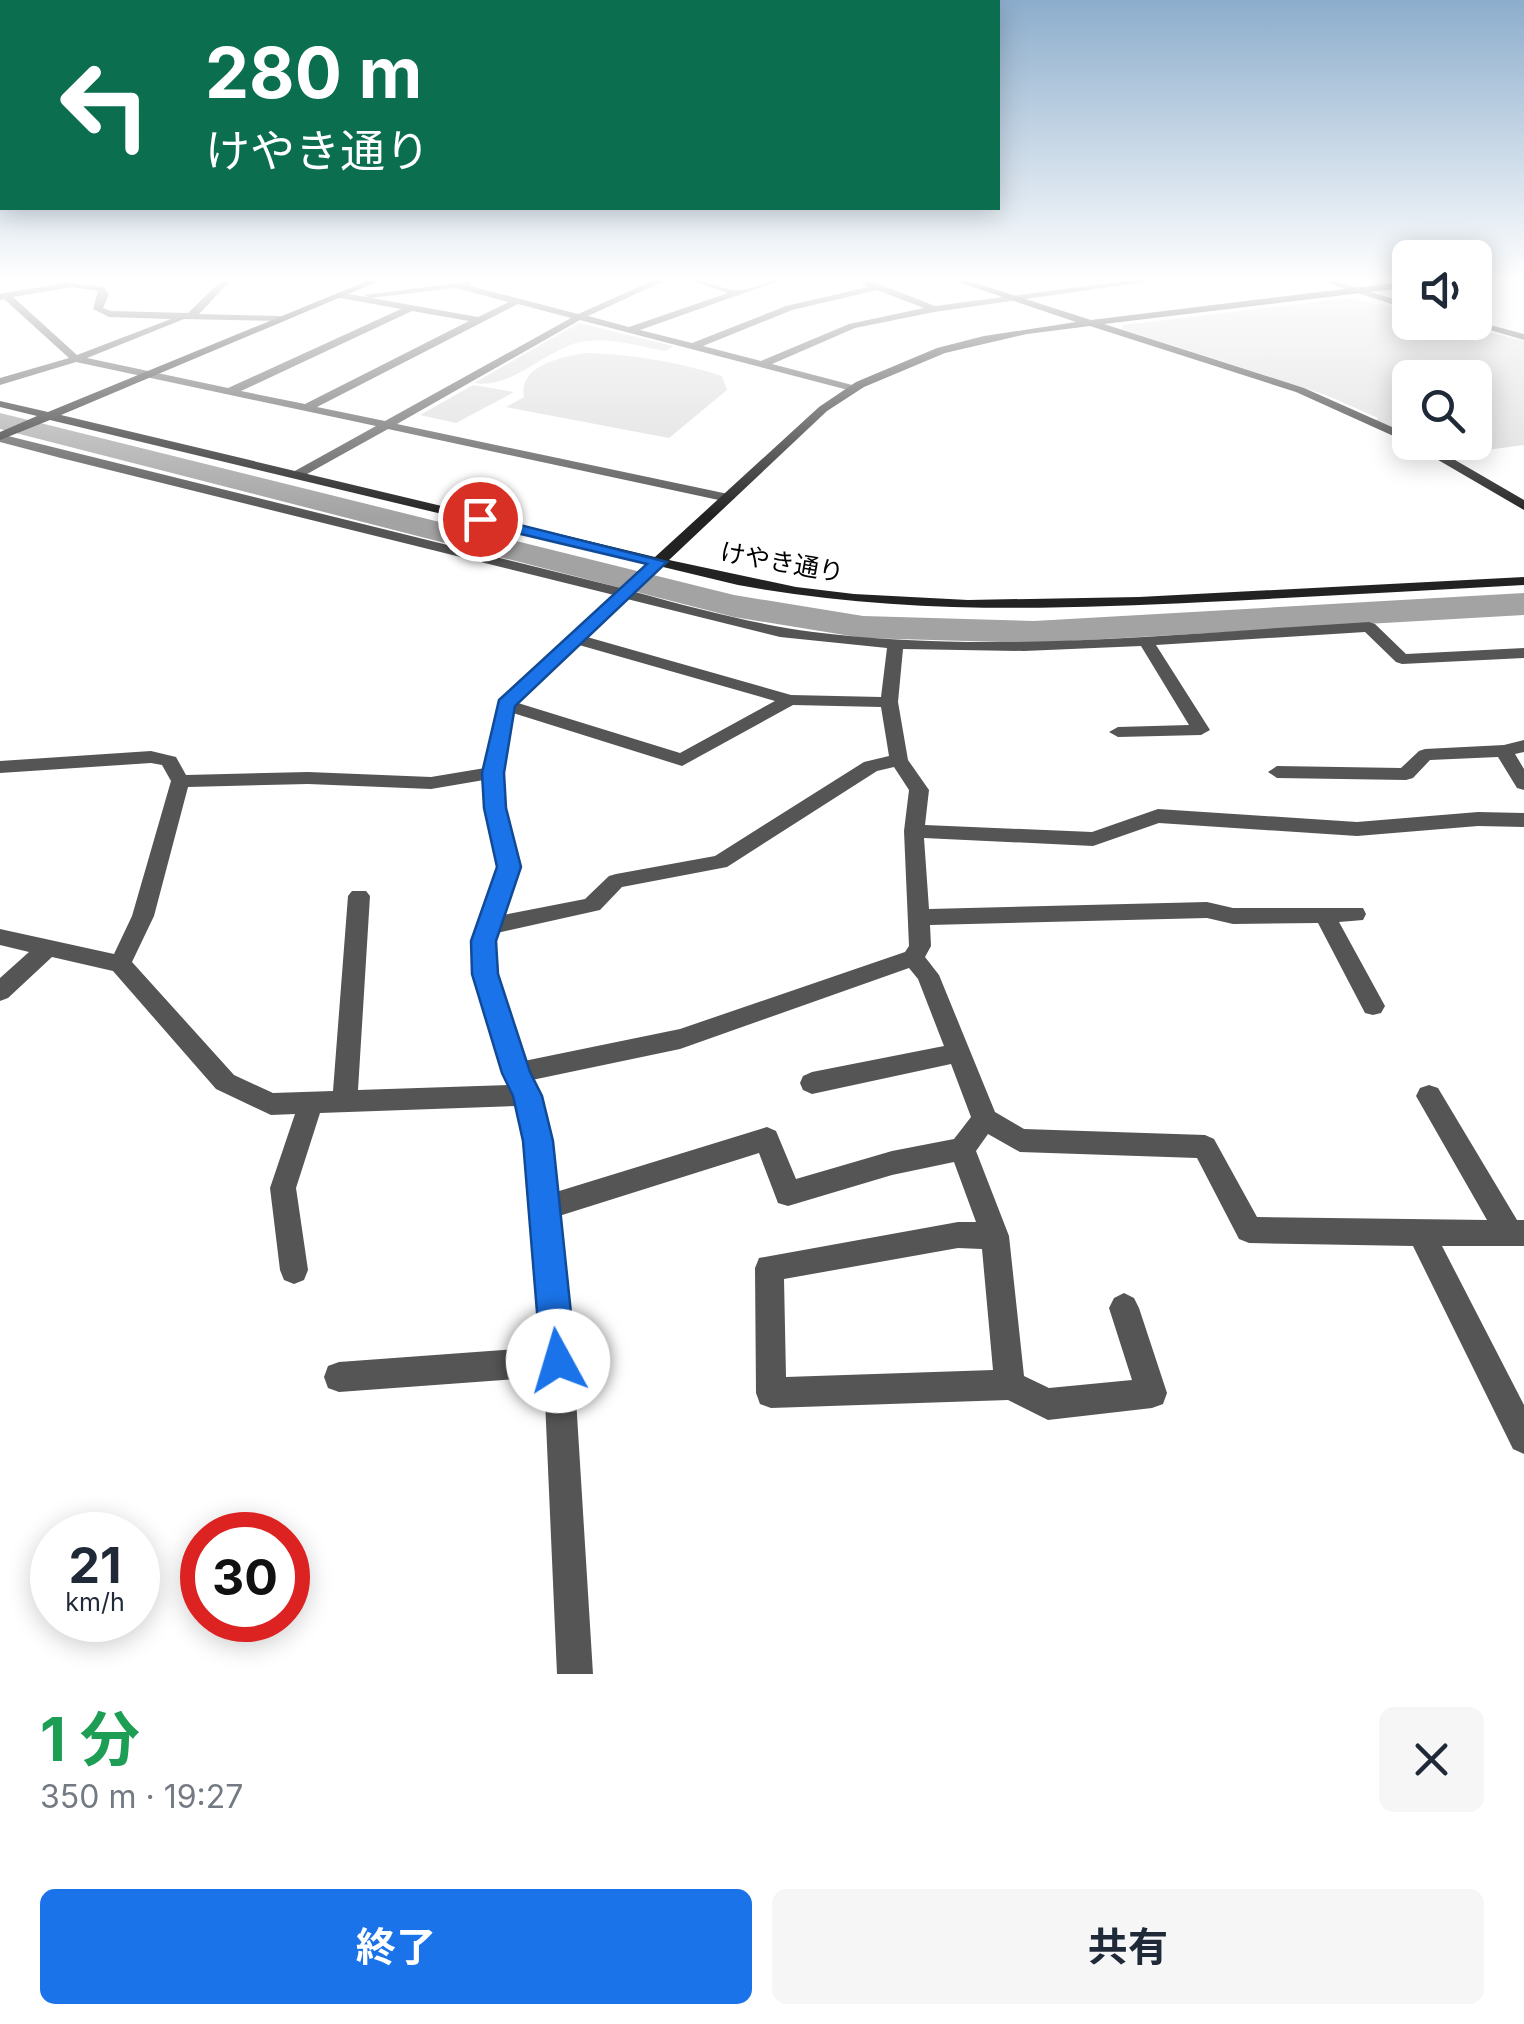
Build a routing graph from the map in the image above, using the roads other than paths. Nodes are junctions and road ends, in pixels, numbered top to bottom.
1 (72, 359) edge
2 (81, 359) edge
3 (184, 359) edge
4 (301, 359) edge
5 (402, 359) edge
6 (504, 359) edge
7 (742, 359) edge
8 (774, 359) edge
9 (915, 359) edge
10 (1203, 359) edge
11 (762, 364) junction
12 (148, 374) junction
13 (0, 382) edge
14 (852, 388) junction
15 (230, 392) junction
16 (0, 402) edge
17 (306, 408) junction
18 (50, 415) junction
19 (387, 425) junction
20 (1392, 432) edge
21 (2, 436) edge
22 (1445, 460) edge
23 (298, 475) junction
24 (728, 498) junction
25 (1524, 506) edge
26 (653, 567) junction
27 (1524, 581) edge
28 (628, 592) junction
29 (574, 640) junction
30 (1145, 640) junction
31 (895, 645) junction
32 (1524, 654) edge
33 (790, 700) junction
34 (889, 702) junction
35 (506, 704) junction
36 (1118, 732) dead end
37 (1524, 746) edge
38 (1504, 751) junction
39 (899, 760) junction
40 (0, 767) edge
41 (1277, 772) dead end
42 (493, 773) junction
43 (180, 781) junction
44 (1524, 784) edge
45 (1524, 820) edge
46 (914, 831) junction
47 (359, 896) dead end
48 (1324, 914) junction
49 (1354, 914) dead end
50 (919, 917) junction
51 (490, 926) junction
52 (0, 937) edge
53 (47, 948) junction
54 (913, 958) junction
55 (120, 964) junction
56 (0, 992) edge
57 (1373, 1006) dead end
58 (957, 1053) junction
59 (812, 1082) dead end
60 (522, 1084) junction
61 (1429, 1096) dead end
62 (345, 1102) junction
63 (311, 1103) junction
64 (985, 1119) junction
65 (962, 1148) junction
66 (542, 1209) junction
67 (1421, 1233) junction
68 (1517, 1233) edge
69 (995, 1236) junction
70 (294, 1270) dead end
71 (1124, 1308) dead end
72 (558, 1361) junction
73 (339, 1376) dead end
74 (1010, 1385) junction
75 (1524, 1438) edge
76 (575, 1674) edge

1 - 13 street
2 - 12 street
3 - 12 street
4 - 15 street
5 - 17 street
6 - 19 street
7 - 11 street
8 - 11 street
9 - 14 street
10 - 20 street
11 - 14 street
12 - 15 street
12 - 18 street
14 - 24 street
15 - 17 street
16 - 18 street, けやき通り
17 - 19 street
18 - 21 street
18 - 23 street, けやき通り
19 - 23 street
19 - 24 street
21 - 28 street
22 - 25 street
23 - 26 street, けやき通り
24 - 26 street
26 - 27 street, けやき通り
26 - 28 street
28 - 29 street
28 - 31 street
29 - 33 street
29 - 35 street
30 - 31 street
30 - 32 street
30 - 36 street
31 - 34 street
33 - 34 street
33 - 35 street
34 - 39 street
35 - 42 street
37 - 38 street
38 - 41 street
38 - 44 street
39 - 46 street
39 - 51 street
40 - 43 street
42 - 43 street
42 - 51 street
43 - 55 street
45 - 46 street
46 - 50 street
47 - 62 street
48 - 49 street
48 - 50 street
48 - 57 street
50 - 54 street
51 - 60 street
52 - 53 street
53 - 55 street
53 - 56 street
54 - 58 street
54 - 60 street
55 - 63 street
58 - 59 street
58 - 64 street
60 - 62 street
60 - 66 street
61 - 68 street
62 - 63 street
63 - 70 street
64 - 65 street
64 - 67 street
65 - 66 street
65 - 69 street
66 - 72 street
67 - 68 street
67 - 75 street
69 - 74 street
69 - 74 street
71 - 74 street
72 - 73 street
72 - 76 street

